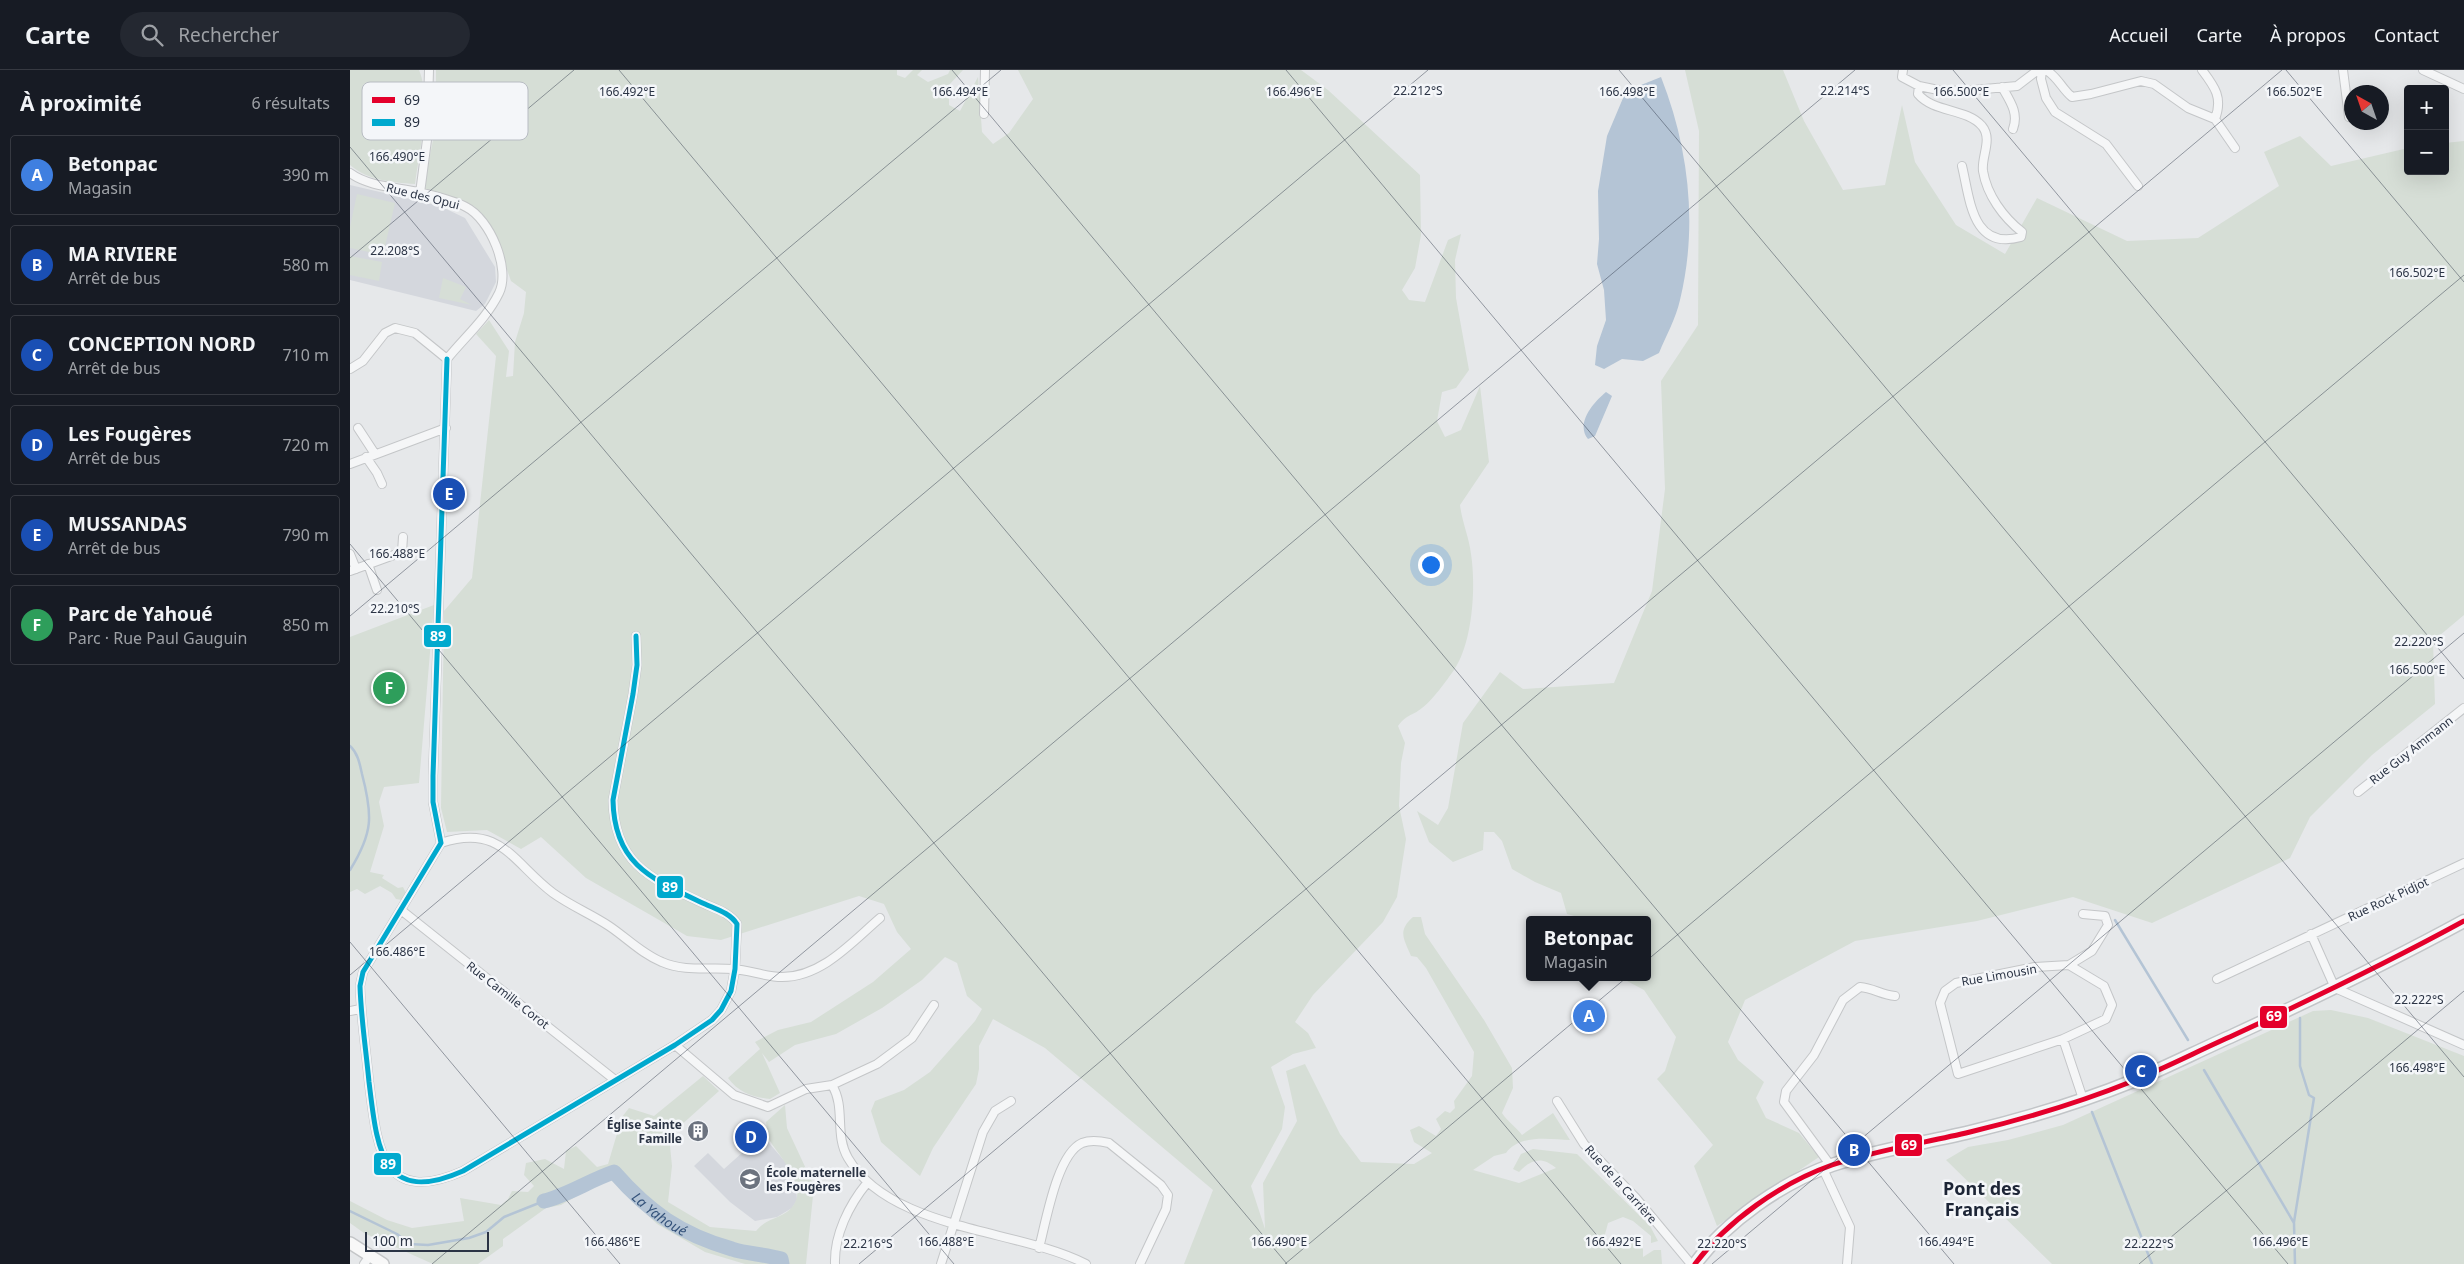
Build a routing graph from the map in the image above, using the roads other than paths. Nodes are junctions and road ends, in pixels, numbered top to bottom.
1 (985, 70) edge
2 (1903, 70) edge
3 (2040, 70) edge
4 (2046, 70) edge
5 (2202, 70) edge
6 (2343, 70) edge
7 (2423, 70) edge
8 (2434, 72) edge
9 (2345, 85) edge
10 (1919, 86) junction
11 (2002, 87) junction
12 (2464, 89) edge
13 (984, 114) dead end
14 (2215, 119) junction
15 (2013, 129) dead end
16 (427, 140) edge
17 (2235, 148) dead end
18 (1962, 166) dead end
19 (350, 173) edge
20 (2138, 186) dead end
21 (420, 193) junction
22 (447, 359) junction
23 (350, 369) edge
24 (358, 428) dead end
25 (446, 428) junction
26 (375, 454) junction
27 (366, 457) junction
28 (350, 464) edge
29 (382, 484) dead end
30 (403, 537) dead end
31 (350, 554) edge
32 (368, 564) junction
33 (353, 570) edge
34 (377, 590) dead end
35 (636, 636) dead end
36 (2464, 708) edge
37 (2358, 792) dead end
38 (441, 843) junction
39 (2464, 863) edge
40 (401, 910) junction
41 (2083, 914) dead end
42 (880, 918) dead end
43 (2464, 921) edge
44 (2311, 934) junction
45 (2069, 965) junction
46 (735, 969) junction
47 (2217, 979) dead end
48 (2335, 988) junction
49 (1895, 996) dead end
50 (934, 1005) dead end
51 (360, 1009) junction
52 (350, 1011) edge
53 (2063, 1039) junction
54 (675, 1045) junction
55 (2464, 1045) edge
56 (615, 1080) junction
57 (832, 1085) junction
58 (2083, 1099) junction
59 (1011, 1101) dead end
60 (1557, 1101) dead end
61 (1827, 1170) junction
62 (867, 1182) junction
63 (953, 1223) junction
64 (350, 1243) edge
65 (1040, 1248) junction
66 (366, 1260) edge
67 (383, 1264) edge
68 (835, 1264) edge
69 (941, 1264) edge
70 (1086, 1264) edge
71 (1140, 1264) edge
72 (1694, 1264) edge
73 (1847, 1264) edge

1 - 13 street
2 - 10 street
3 - 11 street
3 - 20 street
4 - 14 street
5 - 14 street
6 - 9 street
7 - 8 street
8 - 12 street
10 - 11 street
10 - 18 street
11 - 15 street
14 - 17 street
16 - 21 street
19 - 21 street, Rue des Opui
21 - 22 street, Rue des Opui
22 - 23 street
22 - 25 street
24 - 26 street
25 - 26 street
25 - 38 street
26 - 27 street
27 - 28 street
27 - 29 street
30 - 32 street
31 - 33 street
32 - 33 street
32 - 34 street
35 - 46 street
36 - 37 street, Rue Guy Ammann
38 - 40 street
38 - 46 street
39 - 44 street, Rue Rock Pidjot
40 - 51 street
40 - 56 street, Rue Camille Corot
41 - 45 street
42 - 46 street
43 - 48 main road
44 - 47 street, Rue Rock Pidjot
44 - 48 street
45 - 53 street, Rue Limousin
45 - 53 street, Rue Limousin
46 - 54 street
48 - 55 street
48 - 58 main road
49 - 61 street
50 - 57 street
51 - 52 street
51 - 56 street
53 - 58 street
54 - 56 street
54 - 57 street
57 - 62 street
58 - 61 main road
59 - 63 street
60 - 72 street, Rue de la Carrière
61 - 72 main road
61 - 73 street
62 - 63 street
62 - 68 street
63 - 65 street
63 - 69 street
64 - 66 main road
65 - 70 street
65 - 71 street
66 - 67 main road

